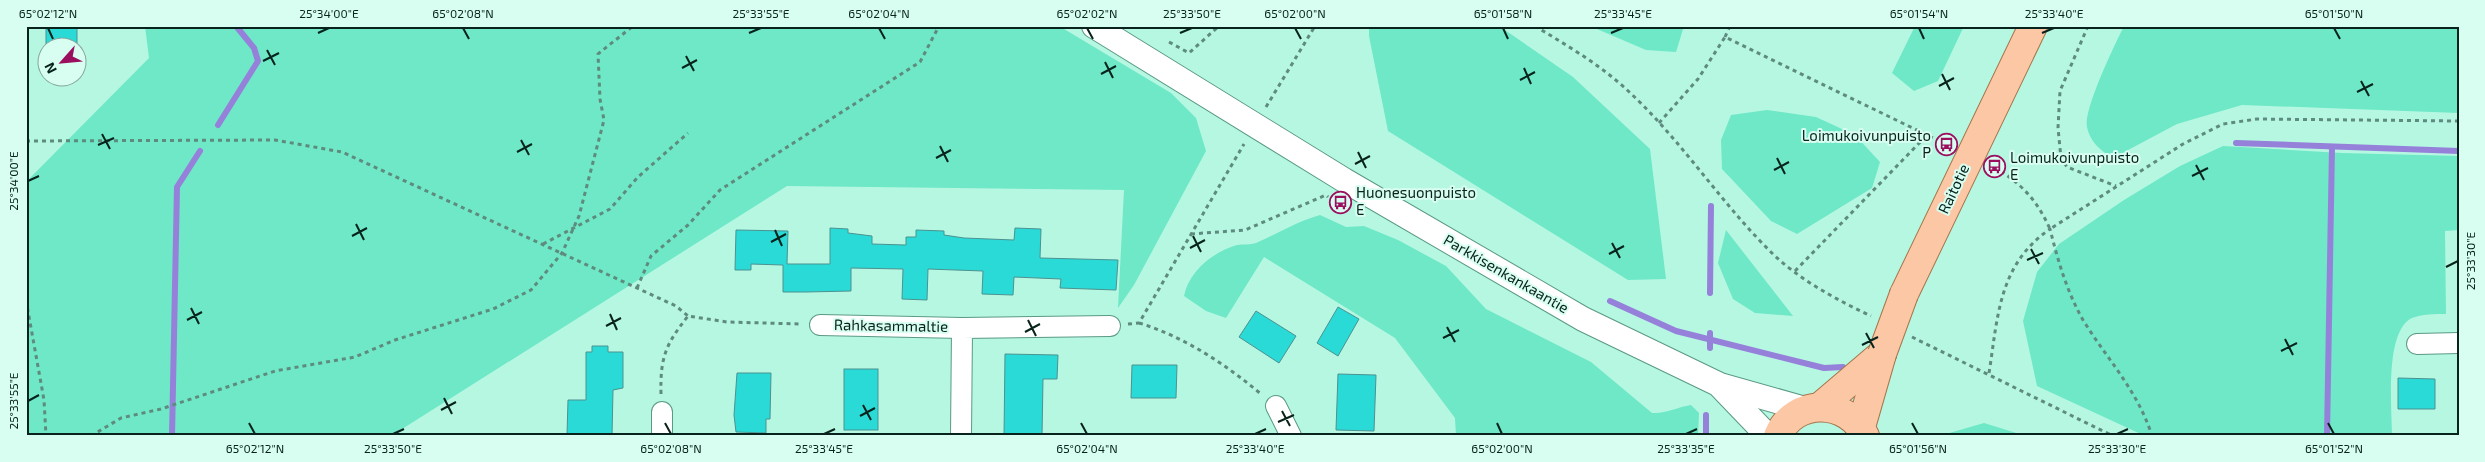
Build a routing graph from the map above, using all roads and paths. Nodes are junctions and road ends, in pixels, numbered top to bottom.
1 (633, 26) edge
2 (939, 26) edge
3 (1094, 26) edge
4 (1219, 26) edge
5 (1315, 26) edge
6 (1535, 26) edge
7 (1730, 26) edge
8 (2033, 26) edge
9 (2088, 26) edge
10 (1725, 37) junction
11 (1169, 42) dead end
12 (1265, 108) dead end
13 (2459, 121) edge
14 (1659, 123) junction
15 (688, 133) dead end
16 (1926, 135) junction
17 (26, 141) edge
18 (1245, 141) dead end
19 (1947, 145) dead end
20 (1994, 167) dead end
21 (2116, 186) junction
22 (1333, 199) dead end
23 (574, 228) junction
24 (2050, 229) junction
25 (1190, 234) junction
26 (542, 244) junction
27 (562, 253) junction
28 (1794, 271) junction
29 (637, 288) junction
30 (26, 300) edge
31 (688, 316) junction
32 (1874, 318) dead end
33 (1139, 323) junction
34 (820, 325) joint
35 (1110, 326) joint
36 (962, 328) junction
37 (1908, 334) dead end
38 (2459, 343) edge
39 (2417, 344) dead end
40 (1882, 354) junction
41 (1989, 373) junction
42 (1720, 385) junction
43 (1276, 406) joint
44 (1813, 408) junction
45 (662, 412) joint
46 (1863, 431) edge
47 (46, 436) edge
48 (91, 436) edge
49 (662, 436) edge
50 (961, 436) edge
51 (1291, 436) edge
52 (1768, 436) edge
53 (1778, 436) edge
54 (2113, 436) edge
55 (2152, 436) edge

1 - 23 path
2 - 29 path
3 - 42 street, Parkkisenkankaantie
4 - 11 path
5 - 12 path
6 - 14 path
7 - 10 path
8 - 40 main road, Raitotie, bridge
9 - 21 path
10 - 14 path
10 - 16 path
13 - 21 path
14 - 28 path
15 - 23 path
16 - 19 path
16 - 28 path
17 - 26 path
18 - 25 path
20 - 24 path
21 - 24 path
22 - 25 path
23 - 26 path
23 - 27 path
24 - 41 path
24 - 55 path
25 - 33 path
26 - 27 path
27 - 29 path
27 - 48 path
28 - 32 path
29 - 31 path
30 - 47 path
31 - 34 path
31 - 45 path
33 - 35 path
33 - 43 path
34 - 36 street, Rahkasammaltie
35 - 36 street, Rahkasammaltie
36 - 50 street, Rahkasammaltie
37 - 41 path
38 - 39 street
40 - 44 main road, Raitotie
40 - 46 main road, Raitotie
41 - 54 path
42 - 44 street, Parkkisenkankaantie
42 - 52 street, Parkkisenkankaantie
43 - 51 street
44 - 46 main road
44 - 53 main road, Raitotie
45 - 49 street

